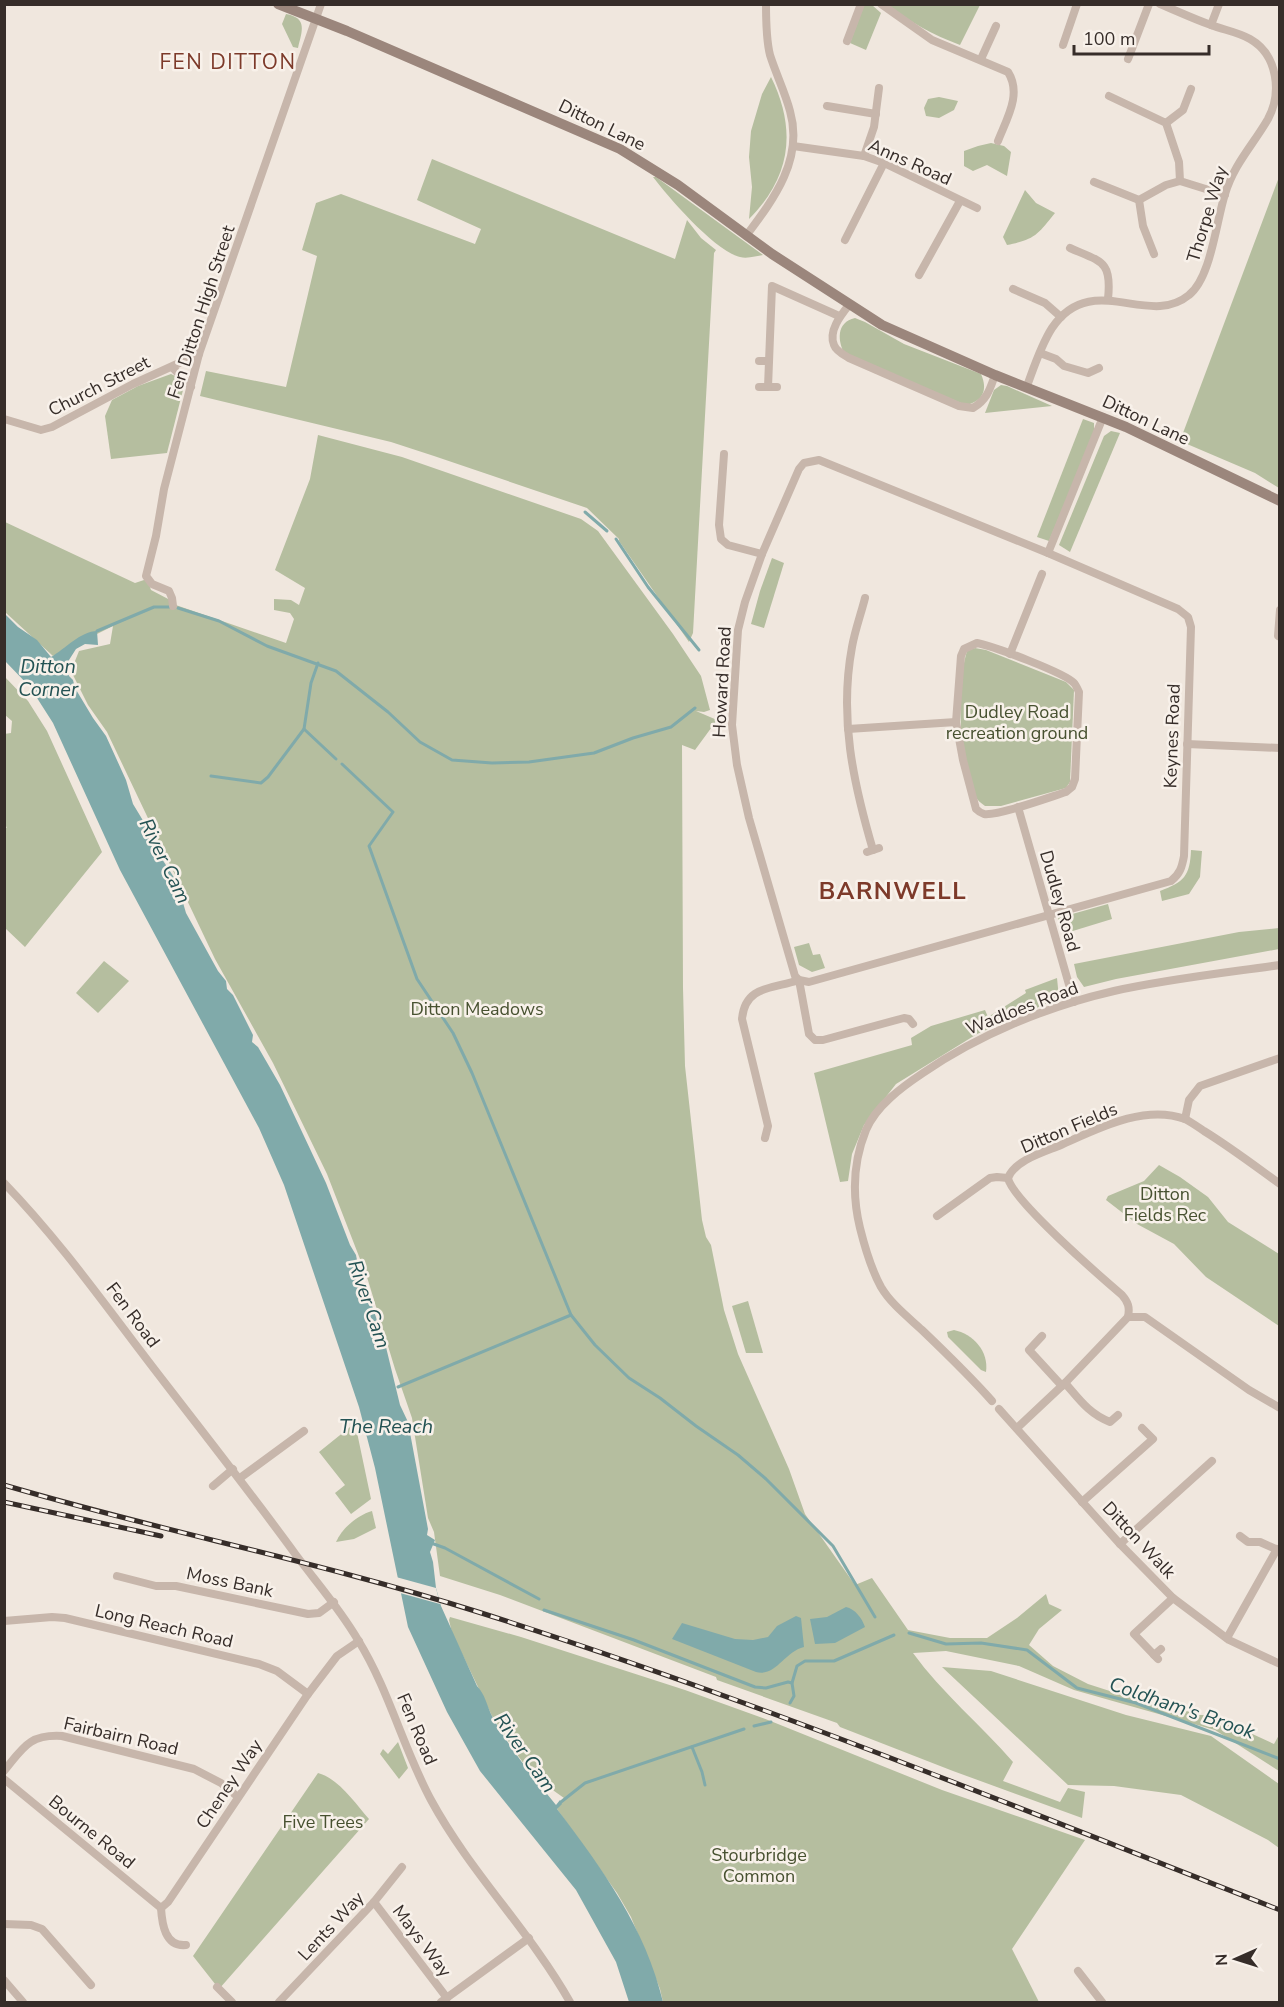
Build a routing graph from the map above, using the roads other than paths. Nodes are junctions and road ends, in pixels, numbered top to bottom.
1 (278, 4) edge
2 (321, 4) edge
3 (766, 4) edge
4 (861, 4) edge
5 (880, 4) edge
6 (1077, 4) edge
7 (1149, 4) edge
8 (1160, 4) edge
9 (1219, 4) edge
10 (316, 18) junction
11 (1211, 25) junction
12 (996, 26) dead end
13 (847, 41) dead end
14 (1063, 45) dead end
15 (981, 59) junction
16 (1128, 59) dead end
17 (1277, 71) edge
18 (879, 88) dead end
19 (1191, 88) dead end
20 (1108, 96) dead end
21 (828, 106) dead end
22 (876, 114) junction
23 (1166, 123) junction
24 (998, 141) dead end
25 (793, 146) junction
26 (864, 156) junction
27 (884, 163) junction
28 (1180, 181) junction
29 (1094, 182) dead end
30 (1225, 195) junction
31 (1140, 200) junction
32 (960, 201) junction
33 (977, 208) dead end
34 (746, 236) junction
35 (845, 240) dead end
36 (1070, 248) dead end
37 (1154, 254) dead end
38 (919, 275) dead end
39 (1013, 289) dead end
40 (1108, 299) junction
41 (849, 305) junction
42 (839, 316) junction
43 (1061, 317) junction
44 (1040, 353) junction
45 (199, 354) junction
46 (759, 361) dead end
47 (769, 361) junction
48 (172, 367) junction
49 (1099, 368) dead end
50 (995, 375) junction
51 (1027, 386) junction
52 (191, 387) junction
53 (759, 387) dead end
54 (1103, 417) junction
55 (4, 419) edge
56 (724, 454) dead end
57 (1280, 501) edge
58 (1048, 553) junction
59 (762, 554) junction
60 (1042, 574) dead end
61 (864, 597) dead end
62 (172, 606) dead end
63 (1280, 610) edge
64 (1280, 637) edge
65 (1010, 654) junction
66 (956, 722) junction
67 (848, 729) junction
68 (1187, 744) junction
69 (1280, 748) edge
70 (1018, 807) junction
71 (873, 850) dead end
72 (1049, 915) junction
73 (1280, 965) edge
74 (799, 980) junction
75 (1074, 1002) junction
76 (913, 1024) dead end
77 (1280, 1058) edge
78 (1185, 1119) junction
79 (765, 1138) dead end
80 (1008, 1178) junction
81 (4, 1183) edge
82 (1280, 1184) edge
83 (938, 1216) dead end
84 (1128, 1317) junction
85 (1042, 1336) dead end
86 (1063, 1384) junction
87 (992, 1401) dead end
88 (1280, 1408) edge
89 (999, 1409) dead end
90 (1118, 1415) dead end
91 (1017, 1428) junction
92 (1142, 1428) dead end
93 (304, 1431) dead end
94 (1212, 1461) dead end
95 (233, 1469) junction
96 (240, 1478) junction
97 (213, 1486) dead end
98 (1082, 1502) junction
99 (1240, 1536) dead end
100 (1120, 1544) junction
101 (1278, 1550) edge
102 (117, 1576) dead end
103 (1173, 1598) junction
104 (334, 1602) junction
105 (4, 1621) edge
106 (1227, 1638) junction
107 (359, 1641) junction
108 (1161, 1648) dead end
109 (1280, 1664) edge
110 (309, 1694) junction
111 (4, 1772) edge
112 (4, 1779) edge
113 (238, 1797) junction
114 (402, 1867) dead end
115 (374, 1902) junction
116 (161, 1908) junction
117 (4, 1924) edge
118 (529, 1938) junction
119 (186, 1945) dead end
120 (1078, 1971) dead end
121 (4, 1980) edge
122 (91, 1985) dead end
123 (217, 1987) dead end
124 (444, 2000) edge
125 (23, 2002) edge
126 (232, 2002) edge
127 (279, 2002) edge
128 (570, 2002) edge
129 (1102, 2002) edge

1 - 10 main road, Ditton Lane
2 - 10 street, Fen Ditton High Street
3 - 25 street
4 - 13 street
5 - 15 street
6 - 14 street
7 - 16 street
8 - 11 street, Thorpe Way
9 - 11 street
10 - 34 main road, Ditton Lane
10 - 45 street, Fen Ditton High Street
11 - 17 street, Thorpe Way
12 - 15 street
15 - 24 street
17 - 30 street, Thorpe Way
18 - 22 street
19 - 23 street
20 - 23 street
21 - 22 street
22 - 26 street
23 - 28 street
25 - 26 street, Anns Road
25 - 34 street
26 - 27 street, Anns Road
27 - 32 street, Anns Road
27 - 35 street
28 - 30 street
28 - 31 street
29 - 31 street
30 - 40 street, Thorpe Way
31 - 37 street
32 - 33 street, Anns Road
32 - 38 street
34 - 41 main road, Ditton Lane
36 - 40 street
39 - 43 street
40 - 43 street, Thorpe Way
41 - 42 street
41 - 50 main road, Ditton Lane
42 - 47 street
42 - 50 street
43 - 44 street, Thorpe Way
44 - 49 street
44 - 51 street, Thorpe Way
45 - 48 street, Church Street
45 - 52 street, Fen Ditton High Street
46 - 47 street
47 - 53 street
48 - 52 street, Church Street
48 - 55 street, Church Street
50 - 51 main road, Ditton Lane
51 - 54 main road, Ditton Lane
52 - 62 street, Fen Ditton High Street
54 - 57 main road, Ditton Lane
54 - 58 street
56 - 59 street
58 - 59 street, Howard Road
58 - 68 street, Keynes Road
59 - 74 street, Howard Road
60 - 65 street
61 - 67 street
63 - 64 street
65 - 66 street
65 - 70 street
66 - 67 street
66 - 70 street
67 - 71 street
68 - 69 street
68 - 72 street, Keynes Road
70 - 72 street, Dudley Road
72 - 74 street
72 - 75 street, Dudley Road
73 - 75 street, Wadloes Road
74 - 76 street, Howard Road
74 - 79 street
75 - 87 street, Wadloes Road
77 - 78 street
78 - 80 street, Ditton Fields
78 - 82 street, Ditton Fields
80 - 83 street, Ditton Fields
80 - 84 street
81 - 95 street, Fen Road
84 - 86 street
84 - 88 street
85 - 86 street
86 - 90 street
86 - 91 street
89 - 91 street, Ditton Walk
91 - 98 street, Ditton Walk
92 - 98 street
93 - 96 street
94 - 100 street
95 - 96 street, Fen Road
95 - 97 street
96 - 104 street, Fen Road
98 - 100 street, Ditton Walk
99 - 101 street
100 - 103 street, Ditton Walk
101 - 106 street
102 - 104 street, Moss Bank
103 - 106 street, Ditton Walk
103 - 108 street
104 - 107 street, Fen Road
105 - 110 street, Long Reach Road
106 - 109 street, Ditton Walk
107 - 110 street, Cheney Way
107 - 118 street, Fen Road
110 - 113 street, Cheney Way
111 - 113 street, Fairbairn Road
112 - 116 street, Bourne Road
113 - 116 street, Cheney Way
114 - 115 street, Lents Way
115 - 124 street, Mays Way
115 - 127 street, Lents Way
116 - 119 street
117 - 122 street
118 - 124 street
118 - 128 street, Fen Road
120 - 129 street
121 - 125 street
123 - 126 street

